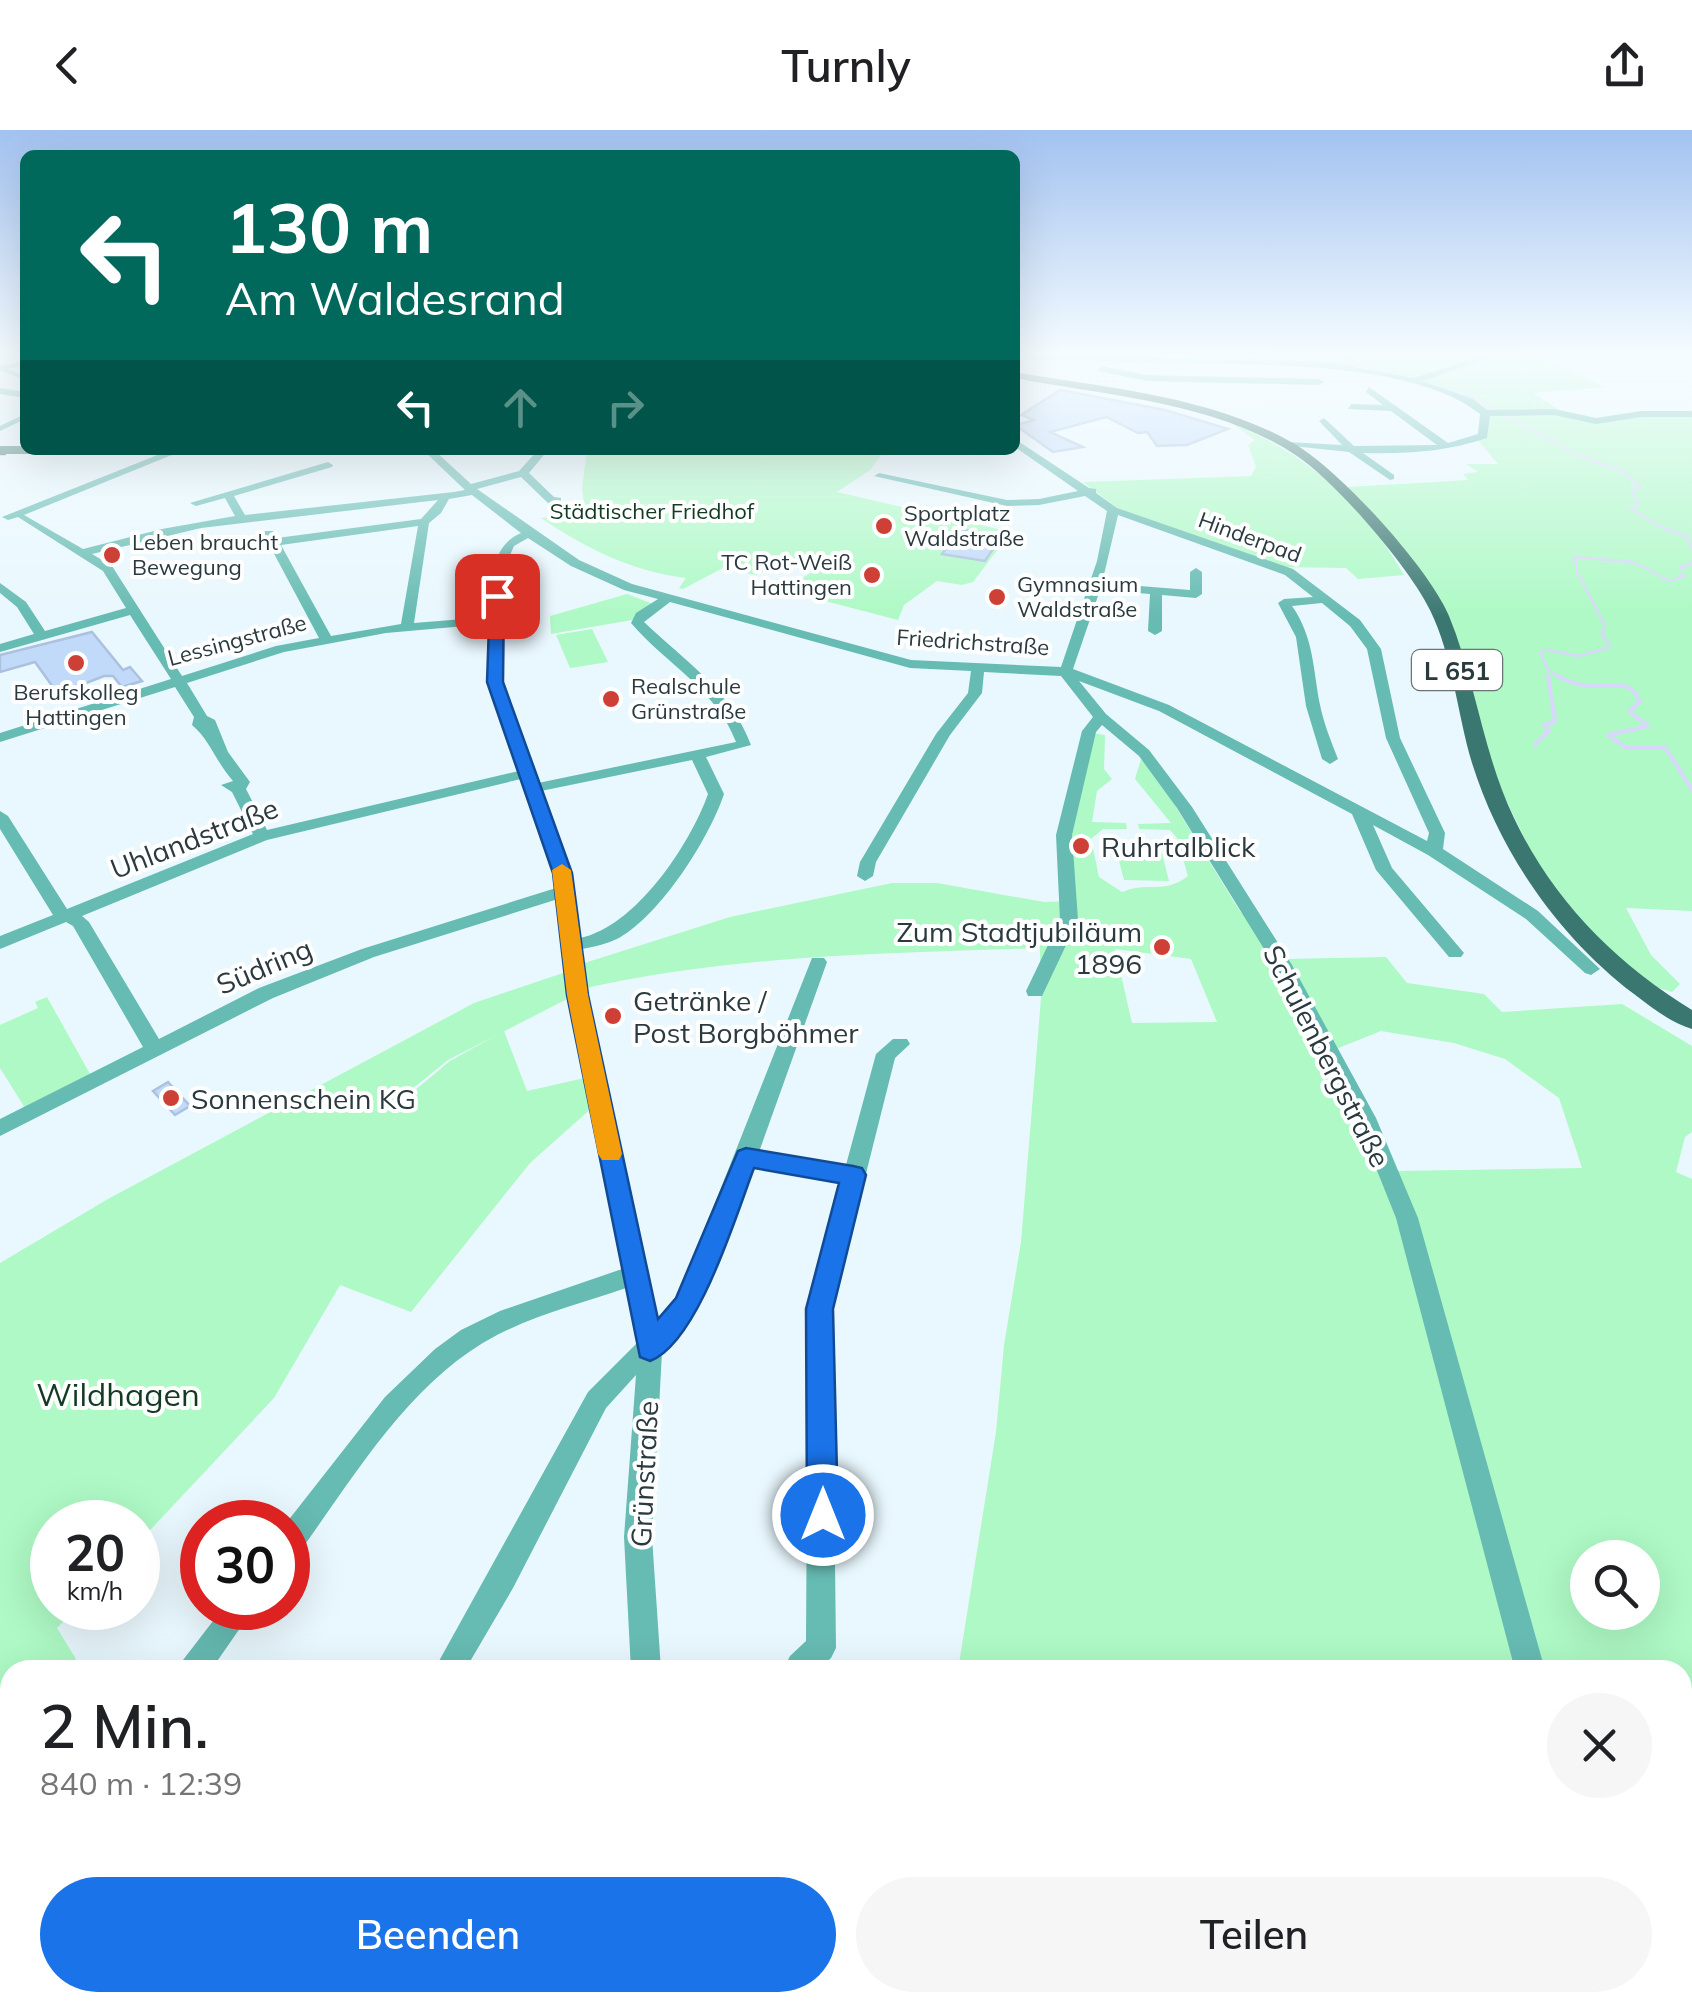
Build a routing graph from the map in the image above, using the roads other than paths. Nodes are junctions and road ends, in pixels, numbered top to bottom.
1 (1280, 442) edge
2 (1344, 442) edge
3 (1441, 442) edge
4 (1461, 442) edge
5 (1020, 445) edge
6 (1288, 445) junction
7 (1446, 446) junction
8 (1349, 447) junction
9 (133, 455) edge
10 (165, 455) edge
11 (174, 455) edge
12 (433, 455) edge
13 (540, 455) edge
14 (328, 465) dead end
15 (135, 466) junction
16 (523, 473) junction
17 (110, 476) junction
18 (880, 476) dead end
19 (1390, 477) dead end
20 (471, 490) junction
21 (1092, 492) junction
22 (228, 494) junction
23 (444, 499) junction
24 (557, 500) dead end
25 (196, 503) dead end
26 (1113, 510) junction
27 (11, 518) edge
28 (242, 519) junction
29 (261, 519) junction
30 (424, 522) junction
31 (529, 534) junction
32 (274, 542) junction
33 (86, 552) junction
34 (1196, 572) dead end
35 (1095, 586) junction
36 (0, 587) edge
37 (1156, 591) junction
38 (666, 599) junction
39 (1327, 599) junction
40 (133, 610) junction
41 (494, 620) junction
42 (406, 627) junction
43 (1155, 631) dead end
44 (42, 636) junction
45 (326, 639) junction
46 (0, 648) edge
47 (978, 667) junction
48 (1065, 671) junction
49 (177, 679) junction
50 (1100, 717) junction
51 (1209, 730) junction
52 (0, 738) edge
53 (697, 754) junction
54 (1330, 759) dead end
55 (1268, 776) dead end
56 (531, 781) junction
57 (1358, 808) junction
58 (2, 825) edge
59 (262, 836) junction
60 (1434, 851) junction
61 (865, 876) dead end
62 (566, 891) junction
63 (68, 916) junction
64 (0, 943) edge
65 (572, 946) junction
66 (1455, 953) dead end
67 (818, 962) dead end
68 (1591, 969) dead end
69 (1035, 992) dead end
70 (1692, 1021) edge
71 (900, 1044) dead end
72 (154, 1048) junction
73 (0, 1128) edge
74 (746, 1158) junction
75 (853, 1175) junction
76 (635, 1275) junction
77 (650, 1348) junction
78 (310, 1516) edge
79 (223, 1630) edge
80 (201, 1660) edge
81 (454, 1660) edge
82 (645, 1660) edge
83 (807, 1660) edge
84 (1527, 1660) edge

1 - 6 main road, L 651
2 - 8 street
3 - 7 street
4 - 7 street
5 - 21 street
6 - 8 street
6 - 70 main road, L 651
7 - 8 street
8 - 19 street
9 - 15 street
10 - 15 street
11 - 17 street
12 - 20 street, Friedrichstraße
13 - 16 street
14 - 22 street
15 - 17 street
16 - 20 street
16 - 24 street
17 - 27 street
18 - 21 street
20 - 23 street
20 - 31 street, Friedrichstraße
21 - 26 street
22 - 25 street
22 - 28 street
23 - 29 street
23 - 30 street
26 - 35 street
26 - 39 street, Hinderpad
27 - 33 street
28 - 29 street
28 - 33 street
29 - 32 street
30 - 32 street
30 - 42 street
31 - 38 street, Friedrichstraße
31 - 41 street, Grünstraße
32 - 45 street
33 - 40 street
34 - 37 street
35 - 37 street
35 - 48 street
36 - 44 street
37 - 43 street
38 - 47 street, Friedrichstraße
38 - 53 street, Uhlandstraße
39 - 54 street
39 - 60 street, Hinderpad
40 - 44 street
40 - 49 street
41 - 42 street, Lessingstraße
41 - 56 street, Grünstraße
42 - 45 street, Lessingstraße
44 - 46 street
45 - 49 street, Lessingstraße
47 - 48 street, Friedrichstraße
47 - 61 street
48 - 50 street, Schulenbergstraße
48 - 51 street, Friedrichstraße
49 - 52 street, Lessingstraße
49 - 59 street
50 - 69 street
50 - 84 street, Schulenbergstraße
51 - 55 street
51 - 57 street, Friedrichstraße
53 - 56 street, Uhlandstraße
53 - 65 street
56 - 59 street, Uhlandstraße
56 - 62 street, Grünstraße
57 - 60 street, Friedrichstraße
57 - 66 street
58 - 63 street
59 - 63 street, Uhlandstraße
60 - 68 street, Friedrichstraße
62 - 65 street, Grünstraße
62 - 72 street, Südring
63 - 64 street, Uhlandstraße
63 - 72 street
65 - 76 street, Grünstraße
67 - 74 street
71 - 75 street
72 - 73 street, Südring
74 - 75 street
74 - 77 street
75 - 83 street
76 - 77 street, Grünstraße
76 - 78 street
77 - 81 street
77 - 82 street, Grünstraße
79 - 80 street

